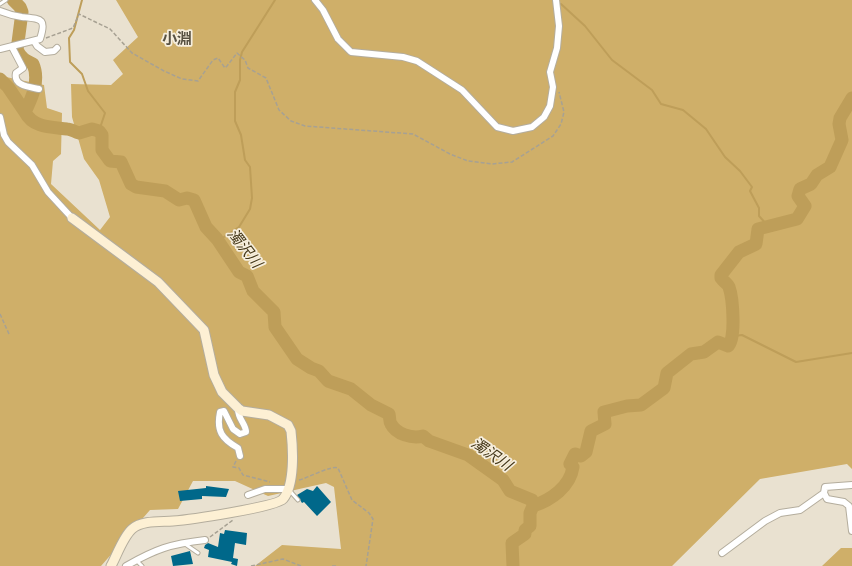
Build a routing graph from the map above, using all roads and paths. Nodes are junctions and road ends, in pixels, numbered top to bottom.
1 (6, 0) edge
2 (315, 0) edge
3 (556, 0) edge
4 (0, 4) edge
5 (0, 12) edge
6 (37, 40) junction
7 (12, 47) junction
8 (57, 48) dead end
9 (0, 49) edge
10 (553, 87) junction
11 (39, 89) dead end
12 (0, 117) edge
13 (72, 218) joint
14 (0, 314) edge
15 (9, 334) dead end
16 (238, 408) junction
17 (240, 456) joint
18 (290, 485) junction
19 (852, 485) edge
20 (279, 488) junction
21 (824, 493) junction
22 (248, 495) dead end
23 (298, 500) dead end
24 (240, 518) dead end
25 (852, 531) edge
26 (205, 540) joint
27 (183, 543) junction
28 (198, 553) dead end
29 (722, 553) dead end
30 (136, 560) junction
31 (111, 566) edge
32 (126, 566) edge
33 (142, 566) edge
34 (251, 566) edge
35 (301, 566) edge
36 (332, 566) edge
37 (336, 566) edge
38 (366, 566) edge

1 - 4 lane
2 - 10 street
3 - 10 street
5 - 6 street
6 - 7 street
6 - 8 street
6 - 10 path
7 - 9 street
7 - 11 street
12 - 13 street
13 - 16 street
14 - 15 path
16 - 17 street
16 - 18 street
17 - 20 path
18 - 20 street
18 - 23 lane
18 - 31 street
18 - 38 path
19 - 21 street
20 - 22 street
21 - 25 street
21 - 29 street
24 - 26 path
26 - 27 street
27 - 28 lane
27 - 30 street
30 - 32 street
30 - 33 lane
34 - 35 path
36 - 37 path

